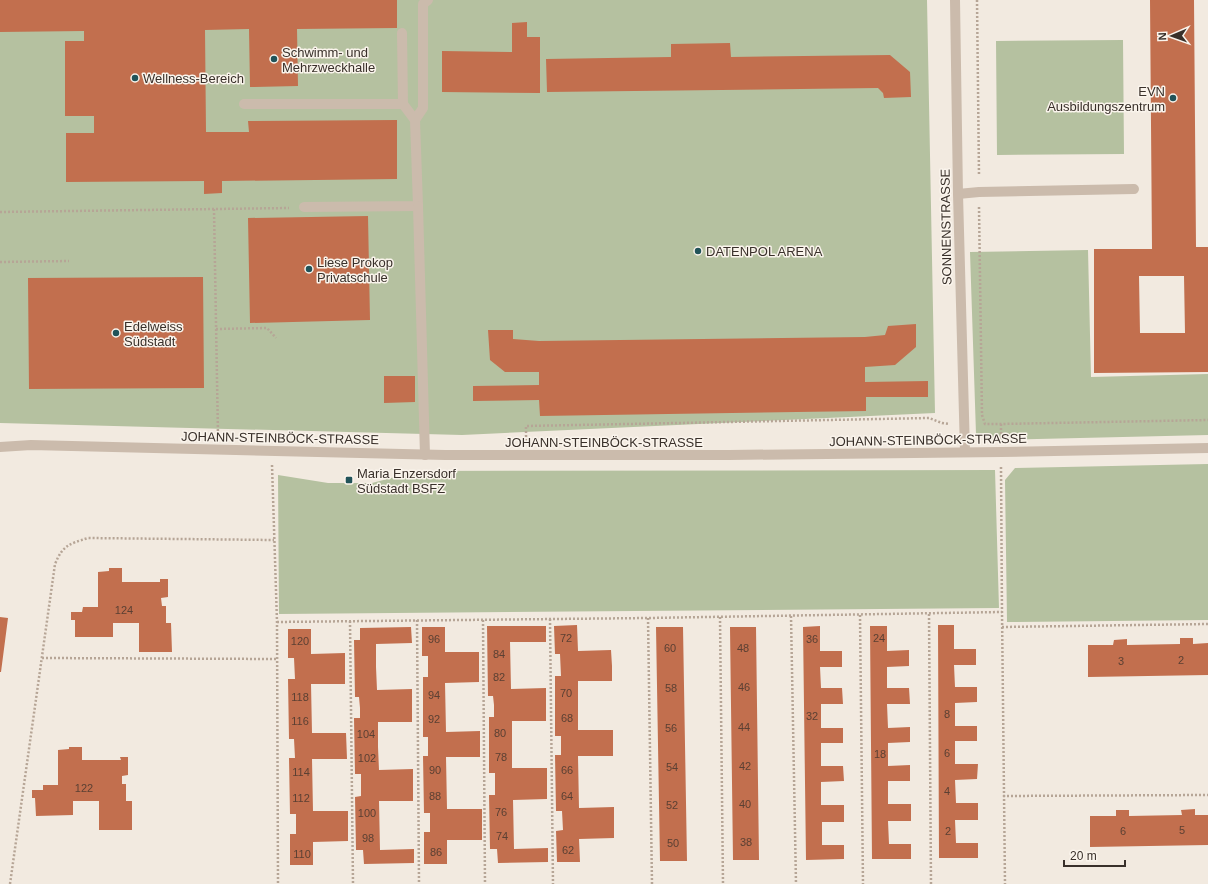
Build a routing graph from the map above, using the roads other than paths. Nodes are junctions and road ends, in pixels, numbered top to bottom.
1 (428, 0) edge
2 (955, 0) edge
3 (402, 33) dead end
4 (244, 104) dead end
5 (403, 104) junction
6 (415, 120) junction
7 (1134, 189) dead end
8 (958, 194) junction
9 (418, 206) junction
10 (304, 207) road end
11 (0, 447) edge
12 (1208, 448) edge
13 (965, 452) junction
14 (425, 454) junction

1 - 6 street
2 - 8 street, SONNENSTRASSE
3 - 5 street
4 - 5 street
5 - 6 street
6 - 9 street
7 - 8 street
8 - 13 street, SONNENSTRASSE
9 - 10 street
9 - 14 street
11 - 14 street, JOHANN-STEINBÖCK-STRASSE
12 - 13 street, JOHANN-STEINBÖCK-STRASSE
13 - 14 street, JOHANN-STEINBÖCK-STRASSE

